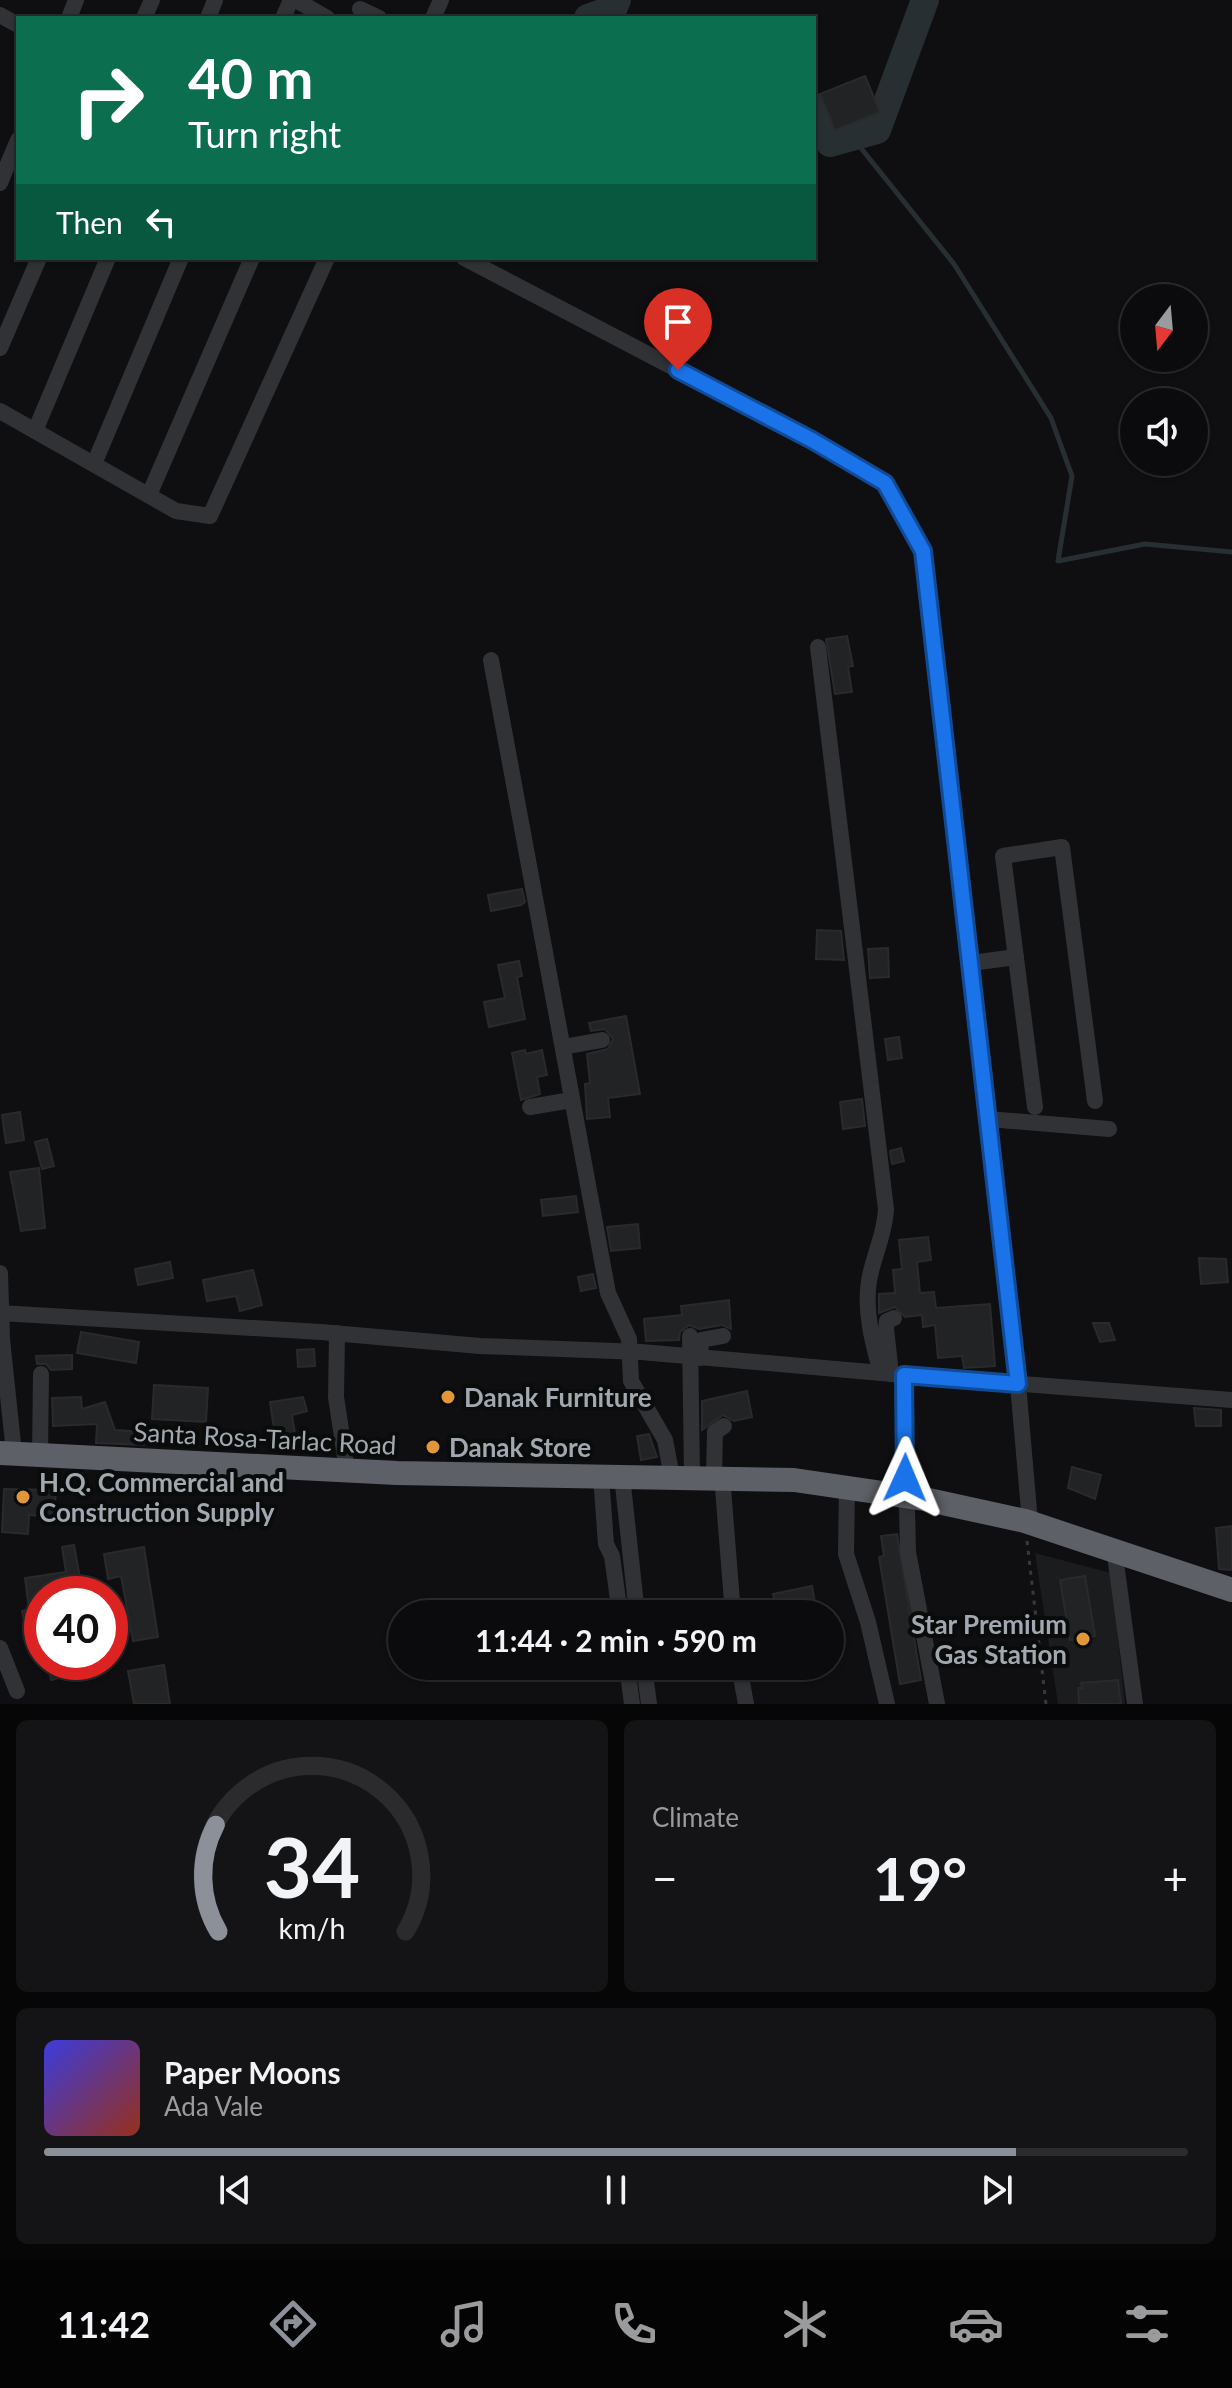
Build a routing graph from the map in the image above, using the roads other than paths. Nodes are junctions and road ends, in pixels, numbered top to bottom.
1 (294, 0) edge
2 (323, 16) edge
3 (16, 145) edge
4 (0, 183) edge
5 (38, 260) edge
6 (107, 260) edge
7 (180, 260) edge
8 (251, 260) edge
9 (326, 260) edge
10 (468, 260) edge
11 (0, 348) edge
12 (0, 411) edge
13 (35, 431) junction
14 (94, 464) junction
15 (149, 495) junction
16 (818, 647) dead end
17 (491, 660) dead end
18 (1016, 957) junction
19 (971, 963) junction
20 (602, 1040) dead end
21 (563, 1047) junction
22 (572, 1100) junction
23 (1095, 1101) dead end
24 (530, 1107) dead end
25 (1035, 1107) dead end
26 (988, 1119) junction
27 (1109, 1129) dead end
28 (0, 1273) edge
29 (2, 1313) edge
30 (894, 1318) dead end
31 (337, 1333) junction
32 (690, 1336) dead end
33 (723, 1336) dead end
34 (630, 1352) junction
35 (696, 1357) junction
36 (41, 1374) dead end
37 (892, 1374) junction
38 (1018, 1384) junction
39 (1232, 1400) edge
40 (724, 1426) dead end
41 (7, 1453) edge
42 (40, 1455) junction
43 (347, 1470) junction
44 (612, 1476) junction
45 (700, 1476) junction
46 (847, 1487) junction
47 (905, 1496) junction
48 (1028, 1522) junction
49 (1114, 1548) junction
50 (1232, 1590) edge
51 (618, 1600) edge
52 (634, 1600) edge
53 (730, 1600) edge
54 (0, 1648) edge
55 (629, 1680) edge
56 (646, 1680) edge
57 (742, 1680) edge
58 (17, 1691) dead end
59 (632, 1704) edge
60 (649, 1704) edge
61 (746, 1704) edge
62 (887, 1704) edge
63 (937, 1704) edge
64 (1135, 1704) edge

1 - 2 street
3 - 4 street
5 - 11 street
6 - 13 street
7 - 14 street
8 - 15 street
9 - 15 street
10 - 19 street
12 - 13 street
13 - 14 street
14 - 15 street
16 - 37 street
17 - 21 street
18 - 19 street
18 - 23 street
18 - 25 street
19 - 26 street
20 - 21 street
21 - 22 street
22 - 24 street
22 - 34 street
26 - 27 street
26 - 38 street
28 - 29 street
29 - 31 street
29 - 41 street
30 - 37 street
31 - 34 street
31 - 43 street
32 - 35 street
33 - 35 street
34 - 35 street
34 - 45 street
35 - 37 street
35 - 45 street
36 - 42 street
37 - 38 street
37 - 47 street
38 - 39 street
38 - 48 street
40 - 45 street
41 - 42 highway, Santa Rosa-Tarlac Road
42 - 43 highway, Santa Rosa-Tarlac Road
43 - 44 highway, Santa Rosa-Tarlac Road
44 - 45 highway, Santa Rosa-Tarlac Road
44 - 51 street
44 - 52 street
45 - 46 highway, Santa Rosa-Tarlac Road
45 - 53 street
46 - 47 highway, Santa Rosa-Tarlac Road
46 - 62 street
47 - 48 highway, Santa Rosa-Tarlac Road
47 - 63 street
48 - 49 highway, Santa Rosa-Tarlac Road
49 - 50 highway, Santa Rosa-Tarlac Road
49 - 64 street
54 - 58 street
55 - 59 street
56 - 60 street
57 - 61 street

